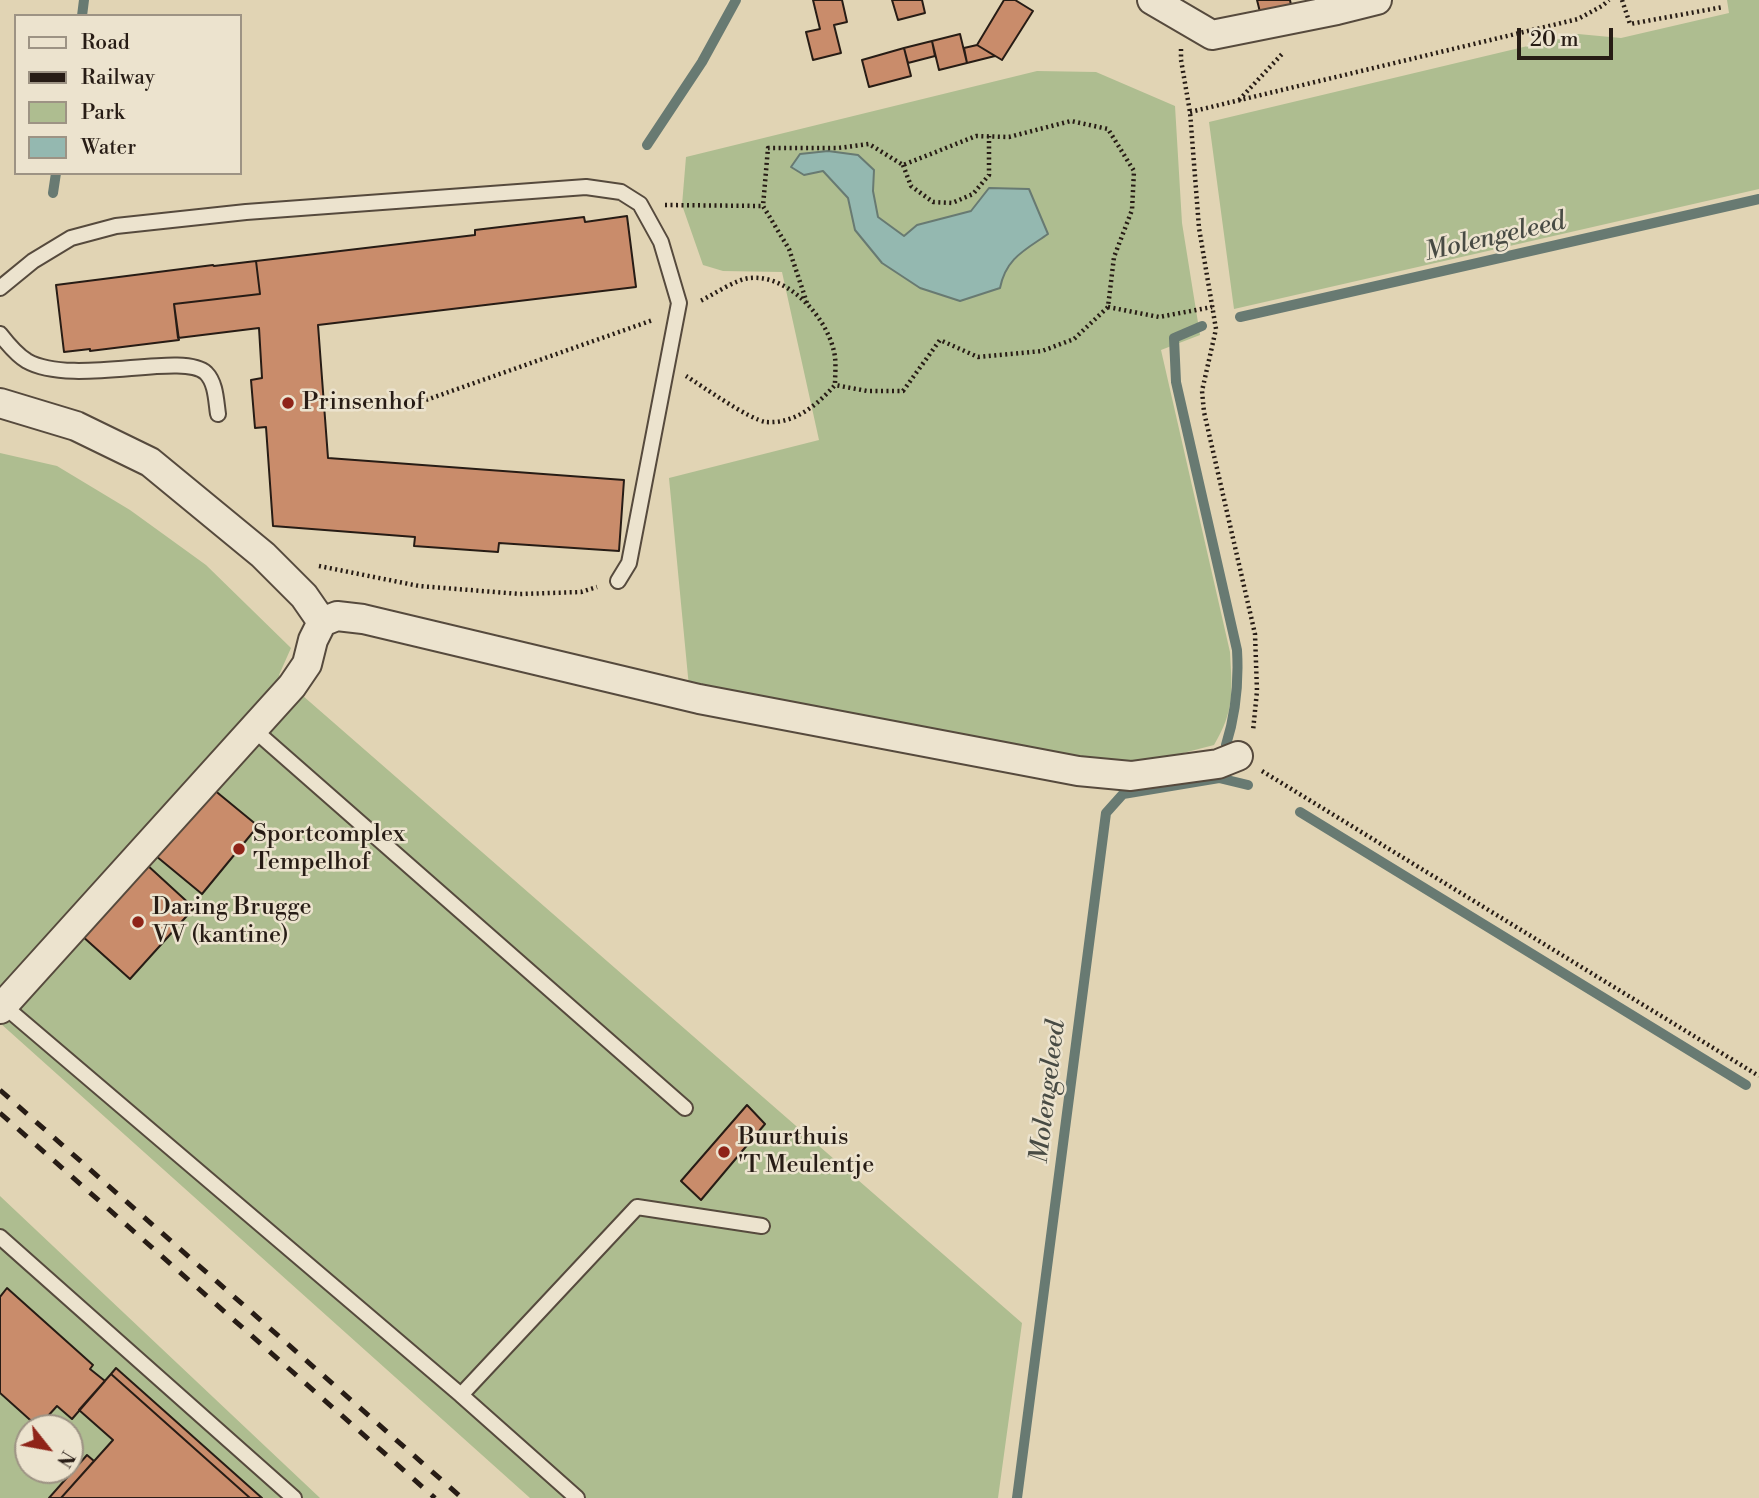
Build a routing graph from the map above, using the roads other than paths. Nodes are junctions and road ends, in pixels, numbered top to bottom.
1 (1152, 0) edge
2 (1377, 0) edge
3 (0, 288) edge
4 (0, 334) edge
5 (0, 403) edge
6 (218, 414) dead end
7 (618, 580) road end
8 (322, 622) junction
9 (252, 728) junction
10 (1238, 756) road end
11 (2, 1007) edge
12 (685, 1108) dead end
13 (762, 1226) dead end
14 (0, 1237) edge
15 (461, 1395) junction
16 (294, 1498) edge
17 (577, 1498) edge

1 - 2 street
3 - 7 lane
4 - 6 lane
5 - 8 street
8 - 9 street
8 - 10 street
9 - 11 street
9 - 12 lane
11 - 15 lane
13 - 15 lane
14 - 16 lane
15 - 17 lane

